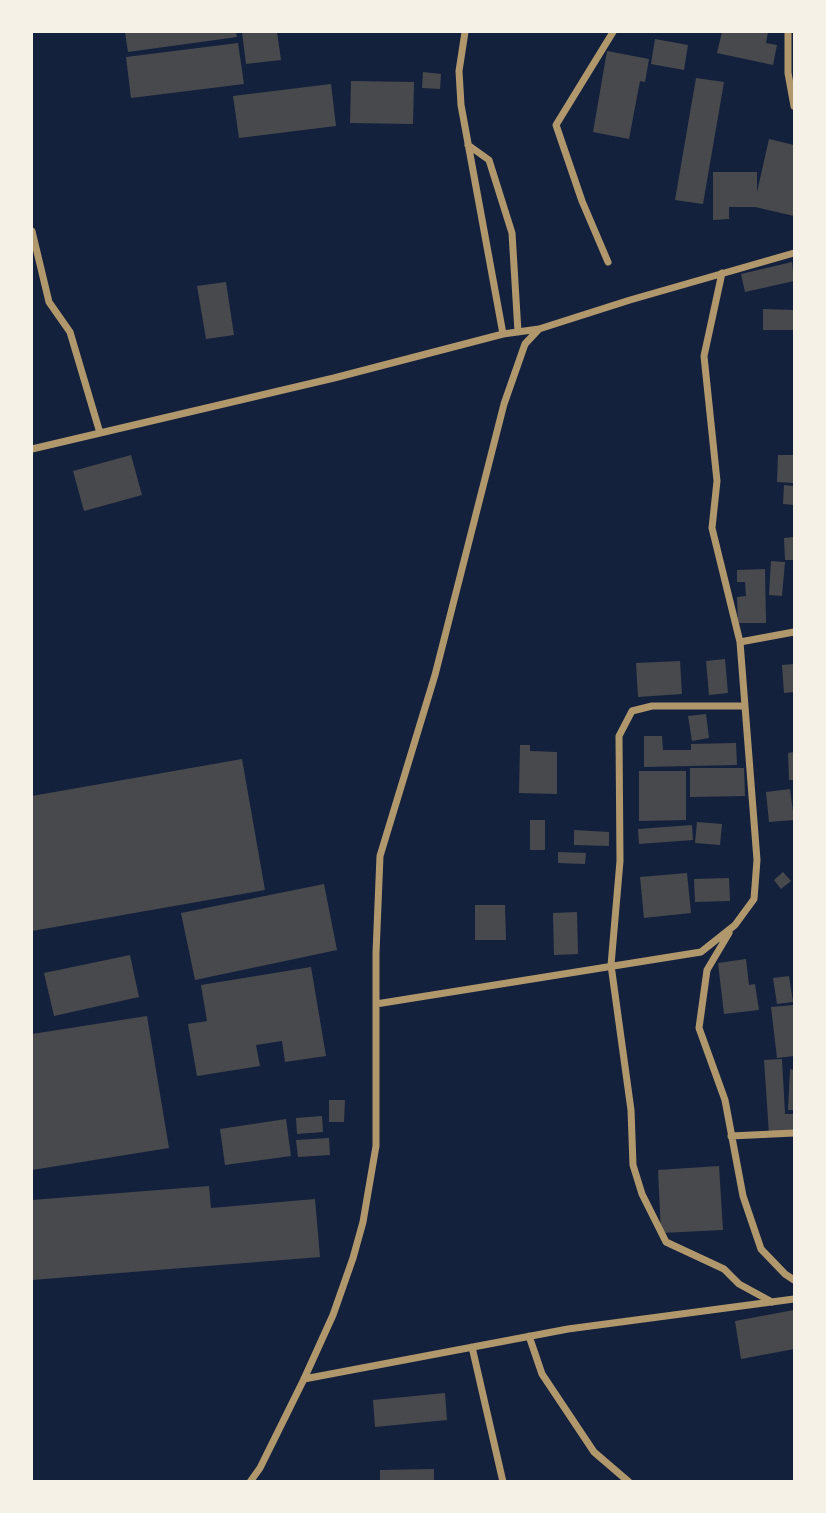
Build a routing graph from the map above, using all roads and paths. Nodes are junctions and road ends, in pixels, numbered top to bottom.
1 (465, 32) edge
2 (613, 32) edge
3 (788, 32) edge
4 (794, 106) edge
5 (468, 145) junction
6 (32, 231) edge
7 (794, 253) edge
8 (608, 262) dead end
9 (722, 273) junction
10 (539, 329) junction
11 (518, 332) junction
12 (503, 334) junction
13 (100, 433) junction
14 (32, 449) edge
15 (794, 632) edge
16 (740, 642) junction
17 (745, 706) junction
18 (731, 929) junction
19 (611, 965) junction
20 (376, 1004) junction
21 (794, 1133) edge
22 (731, 1136) junction
23 (794, 1280) edge
24 (794, 1299) edge
25 (772, 1302) junction
26 (529, 1336) junction
27 (472, 1347) junction
28 (304, 1378) junction
29 (250, 1482) edge
30 (502, 1482) edge
31 (629, 1482) edge

1 - 5 street
2 - 8 street
3 - 4 street
5 - 11 street
5 - 12 street
6 - 13 street
7 - 9 street
9 - 10 street
9 - 16 street
10 - 11 street
10 - 20 street
11 - 12 street
12 - 13 street
13 - 14 street
15 - 16 street
16 - 17 street
17 - 18 street
17 - 19 street
18 - 19 street
18 - 22 street
19 - 20 street
19 - 25 street
20 - 28 street
21 - 22 street
22 - 23 street
24 - 25 street
25 - 26 street
26 - 27 street
26 - 31 street
27 - 28 street
27 - 30 street
28 - 29 street

